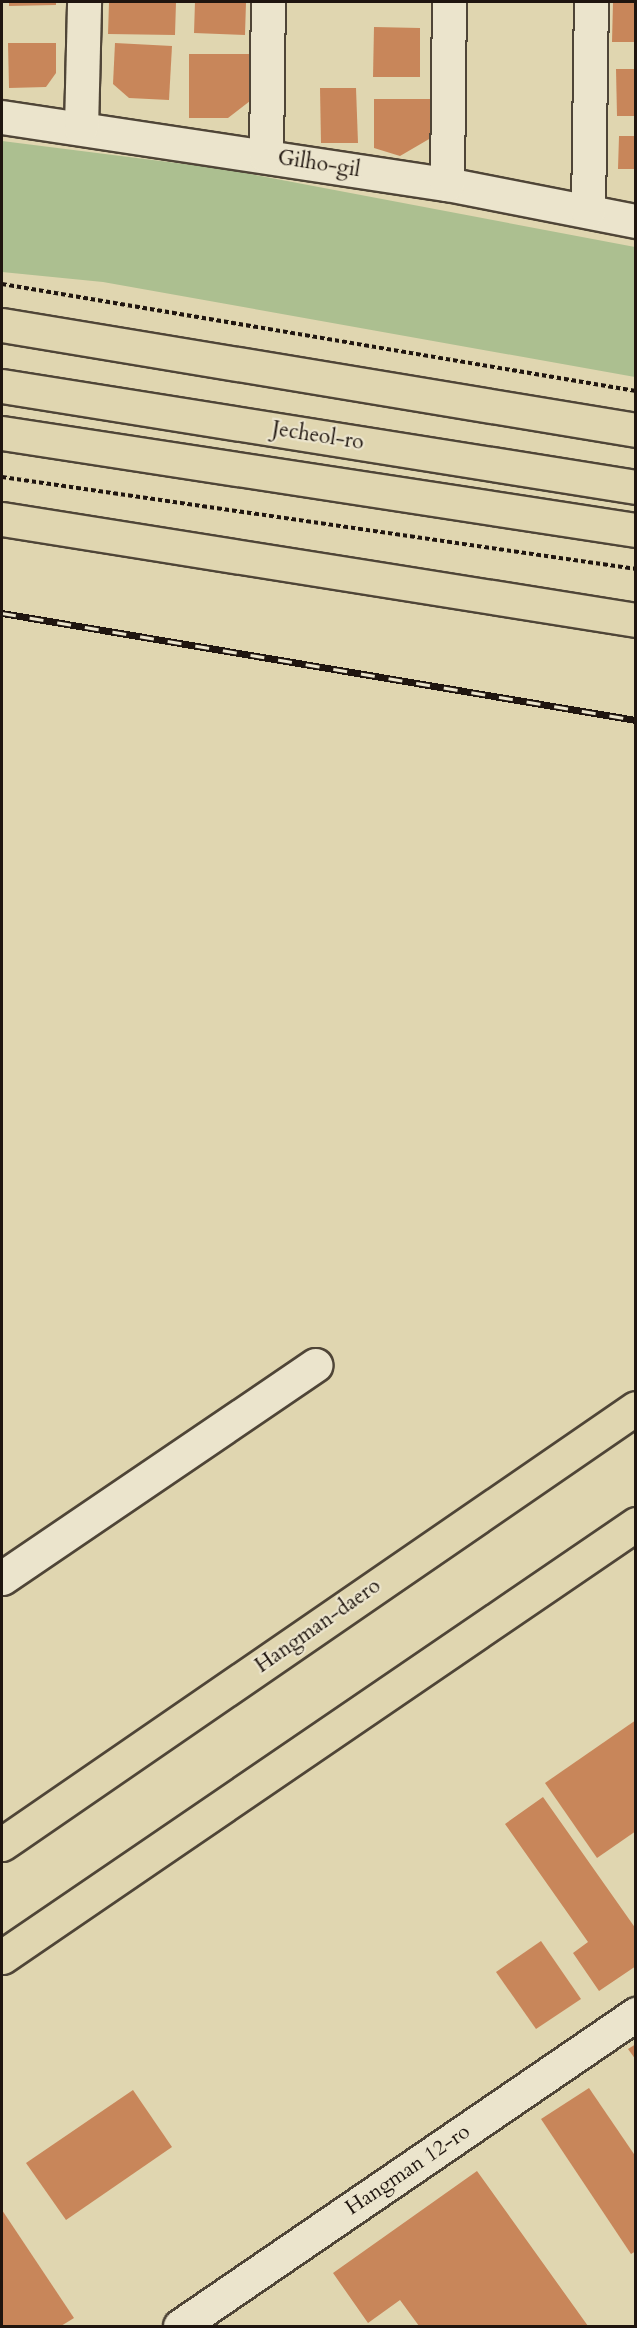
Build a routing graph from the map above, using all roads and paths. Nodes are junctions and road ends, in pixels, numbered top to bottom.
1 (84, 2) edge
2 (268, 2) edge
3 (449, 2) edge
4 (591, 2) edge
5 (2, 117) edge
6 (81, 128) junction
7 (266, 156) junction
8 (447, 184) junction
9 (588, 211) junction
10 (636, 221) edge
11 (2, 284) edge
12 (2, 325) edge
13 (2, 386) edge
14 (636, 391) edge
15 (636, 430) edge
16 (2, 433) edge
17 (2, 477) edge
18 (636, 487) edge
19 (2, 519) edge
20 (636, 531) edge
21 (636, 569) edge
22 (636, 620) edge
23 (316, 1365) dead end
24 (636, 1408) edge
25 (636, 1524) edge
26 (2, 1578) edge
27 (2, 1844) edge
28 (2, 1956) edge
29 (636, 2014) edge
30 (180, 2326) edge

1 - 6 street
2 - 7 street
3 - 8 street
4 - 9 street
5 - 6 street, Gilho-gil
6 - 7 street, Gilho-gil
7 - 8 street, Gilho-gil
8 - 9 street, Gilho-gil
9 - 10 street, Gilho-gil
11 - 14 path
12 - 15 main road
13 - 18 main road, Jecheol-ro
16 - 20 main road
17 - 21 path
19 - 22 main road
23 - 26 street
24 - 27 main road, Hangman-daero
25 - 28 main road
29 - 30 street, Hangman 12-ro

